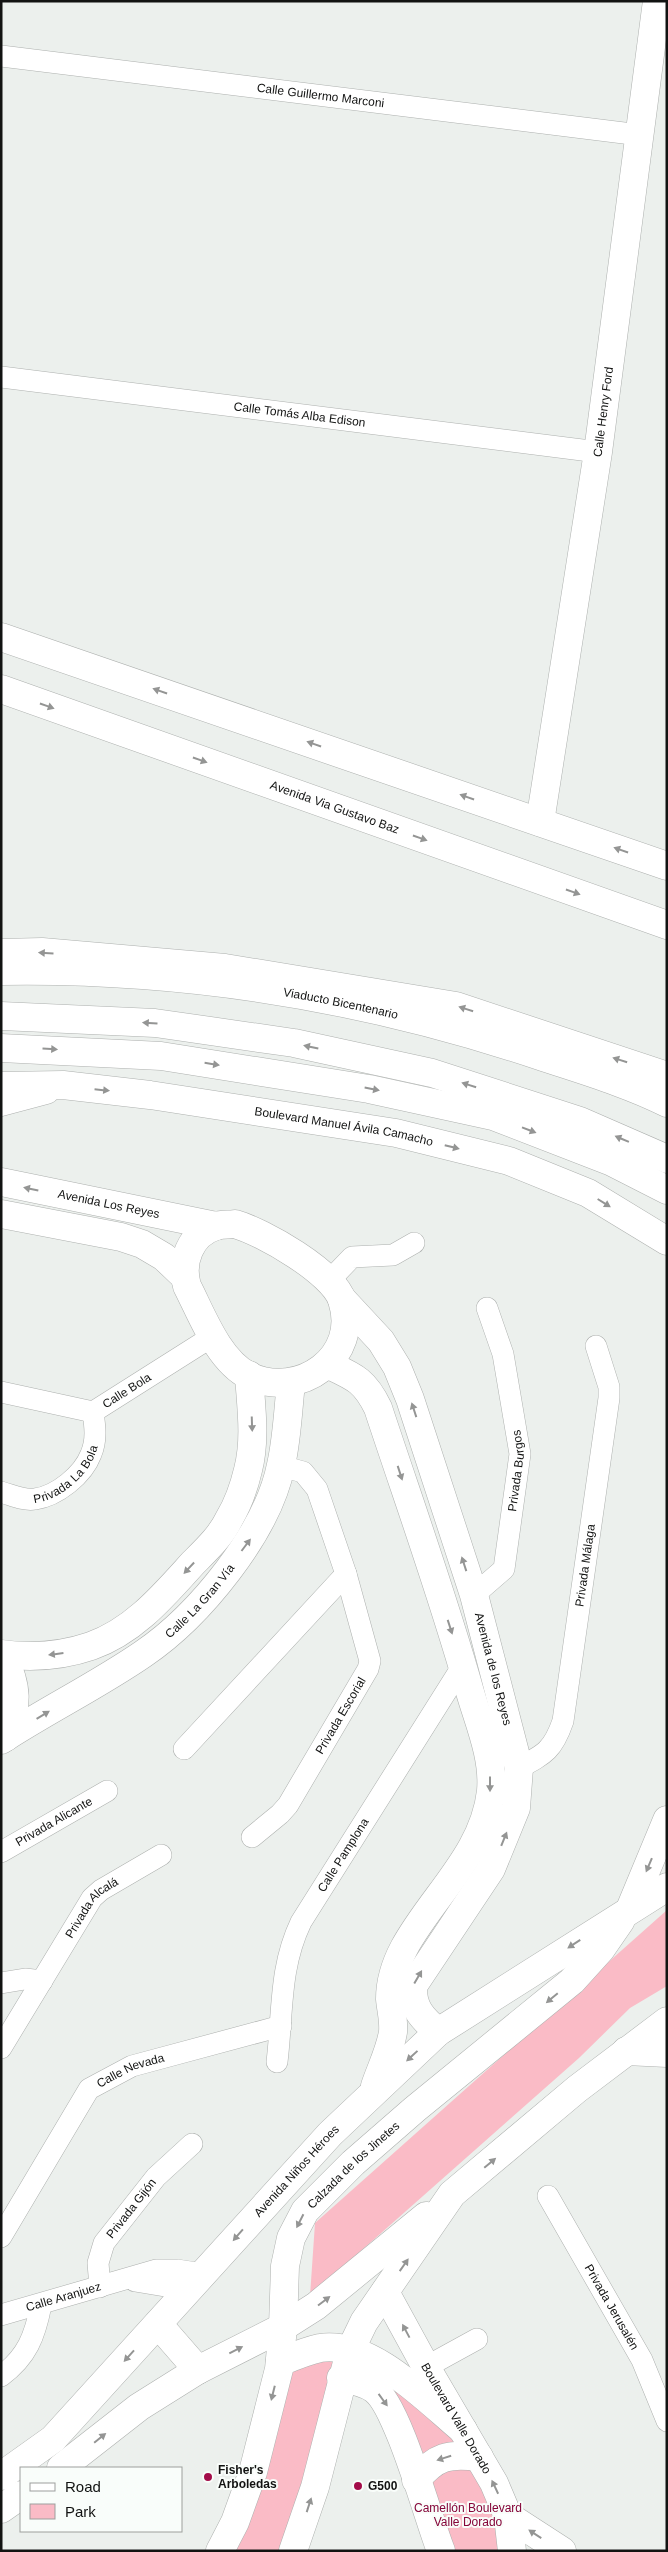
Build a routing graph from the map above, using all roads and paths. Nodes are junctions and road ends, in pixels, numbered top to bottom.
1 (658, 1) edge
2 (1, 56) edge
3 (640, 135) junction
4 (1, 378) edge
5 (598, 452) junction
6 (1, 637) edge
7 (1, 690) edge
8 (540, 822) junction
9 (667, 866) edge
10 (667, 925) edge
11 (1, 953) edge
12 (1, 972) edge
13 (1, 1016) edge
14 (1, 1048) edge
15 (667, 1076) edge
16 (1, 1086) edge
17 (63, 1086) junction
18 (1, 1102) edge
19 (667, 1103) edge
20 (667, 1159) edge
21 (1, 1182) edge
22 (667, 1190) edge
23 (1, 1214) edge
24 (216, 1226) junction
25 (667, 1241) edge
26 (414, 1242) dead end
27 (183, 1275) junction
28 (335, 1291) junction
29 (487, 1308) dead end
30 (213, 1336) junction
31 (596, 1346) dead end
32 (329, 1365) junction
33 (249, 1375) junction
34 (291, 1383) junction
35 (1, 1392) edge
36 (93, 1412) junction
37 (281, 1466) junction
38 (1, 1492) edge
39 (346, 1574) junction
40 (474, 1595) junction
41 (2, 1654) edge
42 (462, 1665) junction
43 (4, 1739) edge
44 (184, 1749) dead end
45 (519, 1768) junction
46 (107, 1790) dead end
47 (667, 1820) edge
48 (252, 1837) dead end
49 (1, 1852) edge
50 (161, 1855) dead end
51 (667, 1887) edge
52 (630, 1909) junction
53 (42, 1981) junction
54 (1, 1983) edge
55 (404, 2012) junction
56 (667, 2021) edge
57 (281, 2026) junction
58 (438, 2032) junction
59 (1, 2048) edge
60 (626, 2051) junction
61 (667, 2053) edge
62 (277, 2062) dead end
63 (374, 2091) junction
64 (192, 2144) dead end
65 (452, 2194) junction
66 (548, 2196) dead end
67 (1, 2237) edge
68 (196, 2282) junction
69 (100, 2287) junction
70 (386, 2292) junction
71 (40, 2305) junction
72 (1, 2315) edge
73 (158, 2324) junction
74 (283, 2327) junction
75 (477, 2339) dead end
76 (350, 2351) junction
77 (280, 2362) junction
78 (426, 2367) junction
79 (198, 2370) junction
80 (1, 2376) edge
81 (341, 2378) junction
82 (667, 2421) edge
83 (463, 2430) junction
84 (479, 2457) junction
85 (62, 2467) edge
86 (1, 2476) edge
87 (416, 2480) junction
88 (20, 2496) edge
89 (1, 2509) edge
90 (508, 2516) junction
91 (220, 2551) edge
92 (293, 2551) edge
93 (441, 2551) edge
94 (512, 2551) edge
95 (562, 2551) edge

1 - 3 main road, Calle Henry Ford
2 - 3 street, Calle Guillermo Marconi
3 - 5 main road, Calle Henry Ford
4 - 5 street, Calle Tomás Alba Edison
5 - 8 main road, Calle Henry Ford
8 -> 6 main road
7 -> 10 main road, Avenida Via Gustavo Baz
9 -> 8 main road
15 -> 11 main road
12 - 19 main road, Viaducto Bicentenario
20 -> 13 main road
14 -> 22 main road
16 - 17 main road, Boulevard Manuel Ávila Camacho
17 - 18 main road
17 -> 25 main road, Boulevard Manuel Ávila Camacho
24 -> 21 main road, Avenida Los Reyes
23 - 27 main road
24 - 27 main road
24 - 28 main road
26 - 28 street
27 - 30 main road
28 - 32 main road
40 -> 28 main road, Avenida de los Reyes
29 - 40 street, Privada Burgos
30 - 33 main road
30 - 36 street, Calle Bola
31 - 45 street, Privada Málaga
32 - 34 main road
32 -> 42 main road, Avenida de los Reyes
33 - 34 main road
33 -> 41 main road
34 - 37 main road, Calle La Gran Vía
35 - 36 street, Calle Bola
36 - 38 street, Privada La Bola
37 - 39 street, Privada Escorial
43 -> 37 main road, Calle La Gran Vía
39 - 44 street
39 - 48 street, Privada Escorial
40 - 45 main road, Avenida de los Reyes
41 - 43 main road
42 -> 55 main road, Avenida de los Reyes
42 - 57 street, Calle Pamplona
55 -> 45 main road, Avenida de los Reyes
46 - 49 street, Privada Alicante
47 -> 52 main road
50 - 53 street, Privada Alcalá
51 - 52 main road, Calzada de los Jinetes
52 -> 58 main road, Avenida Niños Héroes
52 -> 74 main road, Calzada de los Jinetes
53 - 54 street
53 - 59 street, Privada Alcalá
55 - 58 main road
55 - 63 main road, Avenida de los Reyes
56 - 60 main road
57 - 62 street, Calle Pamplona
57 - 67 street, Calle Nevada
58 -> 63 main road, Avenida Niños Héroes
60 - 61 main road
65 -> 60 main road
63 -> 68 main road, Avenida Niños Héroes
64 - 69 street, Privada Gijón
70 -> 65 main road
74 -> 65 main road
66 - 82 street, Privada Jerusalén
68 - 69 street, Calle Aranjuez
68 - 73 main road, Avenida Niños Héroes
69 - 71 street, Calle Aranjuez
70 - 76 main road
78 -> 70 main road, Boulevard Valle Dorado
71 - 72 street, Calle Aranjuez
71 - 80 street
73 - 79 main road
73 -> 86 main road, Avenida Niños Héroes
74 - 77 main road, Calzada de los Jinetes
79 -> 74 main road
75 - 78 street
76 - 77 main road
76 - 81 main road
76 - 83 main road
77 -> 91 main road, Calzada de los Jinetes
78 - 83 main road, Boulevard Valle Dorado
85 -> 79 main road
81 -> 87 main road
92 -> 81 main road
83 - 84 main road, Boulevard Valle Dorado
84 -> 87 main road
90 -> 84 main road, Boulevard Valle Dorado
87 - 93 main road
88 - 89 main road
90 - 94 main road, Boulevard Valle Dorado
95 -> 90 main road

